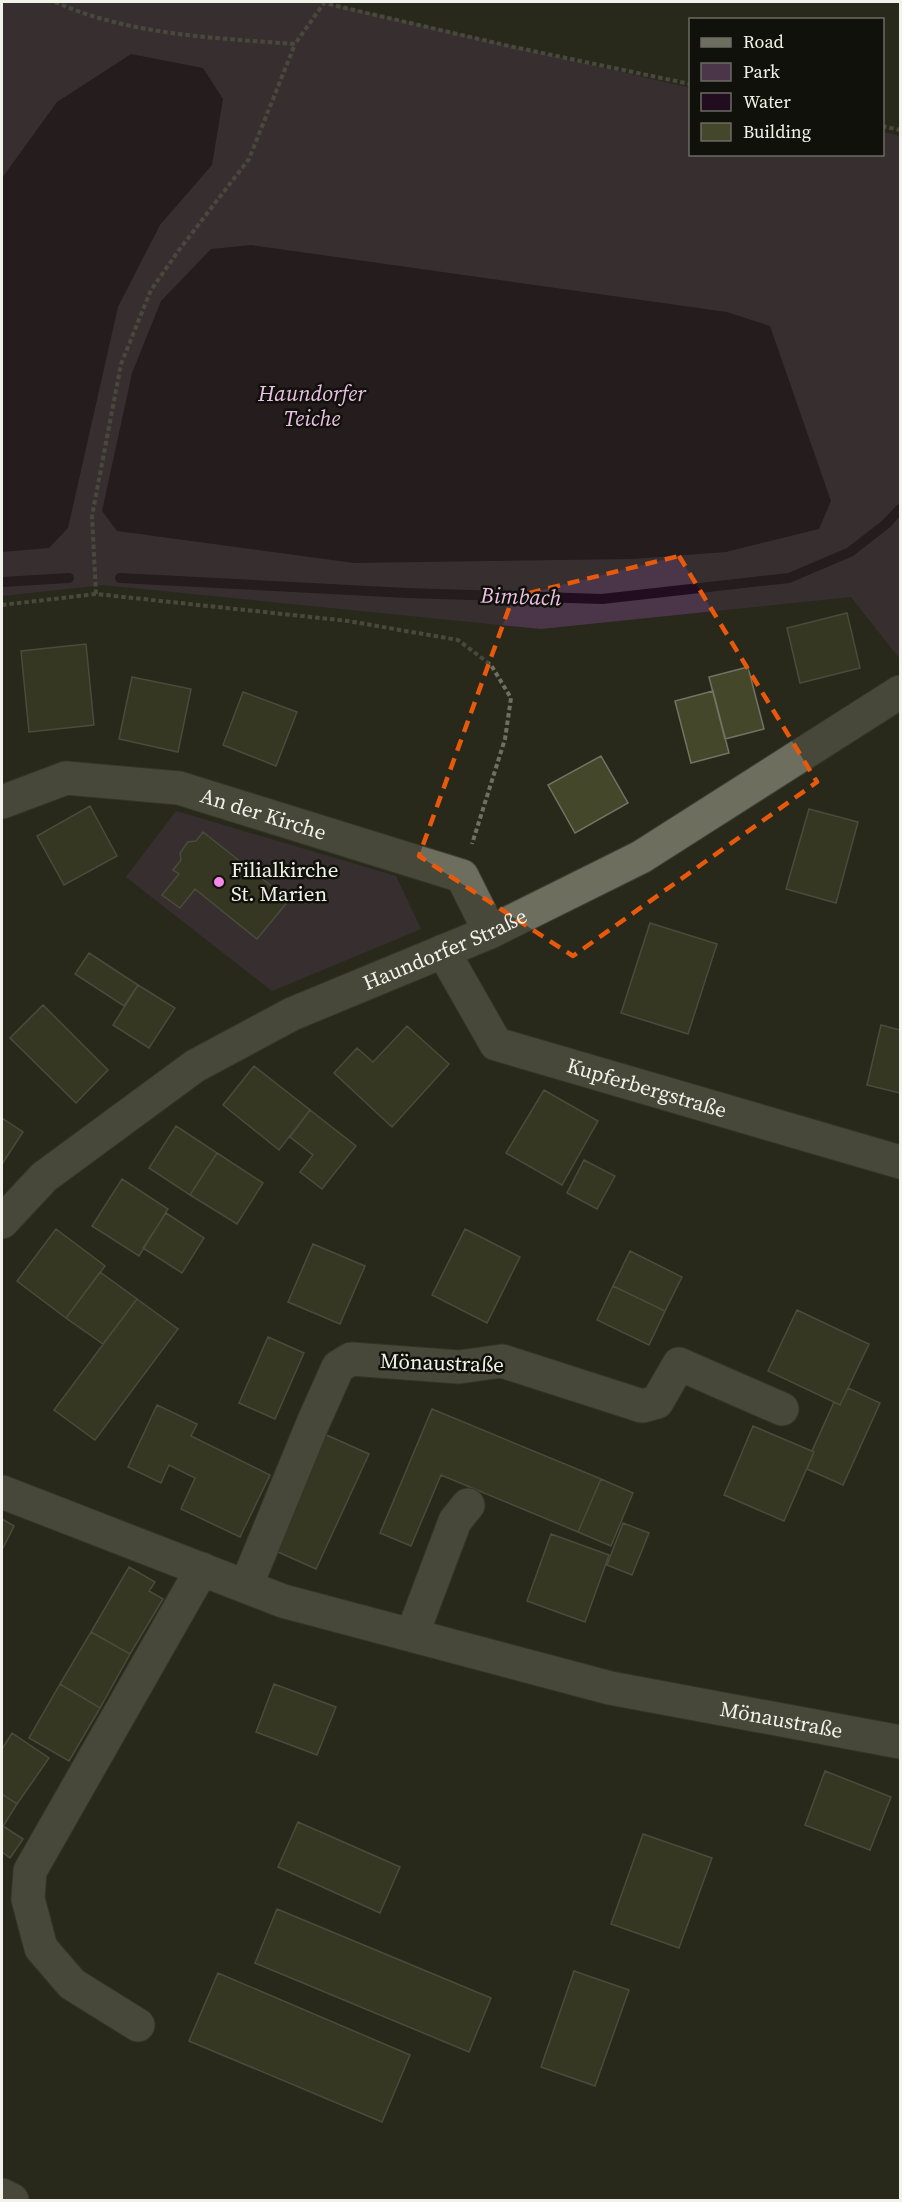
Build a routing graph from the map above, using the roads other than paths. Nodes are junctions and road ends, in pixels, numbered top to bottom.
1 (900, 692) edge
2 (2, 802) edge
3 (490, 932) junction
4 (443, 951) junction
5 (900, 1162) edge
6 (2, 1222) edge
7 (782, 1410) dead end
8 (2, 1492) edge
9 (468, 1505) dead end
10 (202, 1569) junction
11 (246, 1586) junction
12 (412, 1635) junction
13 (900, 1742) edge
14 (138, 2025) dead end
15 (2, 2195) edge
16 (12, 2200) edge

1 - 3 street, Haundorfer Straße
2 - 3 street, An der Kirche
3 - 4 street, Haundorfer Straße
4 - 5 street, Kupferbergstraße
4 - 6 street, Haundorfer Straße
7 - 11 street, Mönaustraße
8 - 10 street, Mönaustraße
9 - 12 street
10 - 11 street, Mönaustraße
10 - 14 street
11 - 12 street, Mönaustraße
12 - 13 street, Mönaustraße
15 - 16 street

